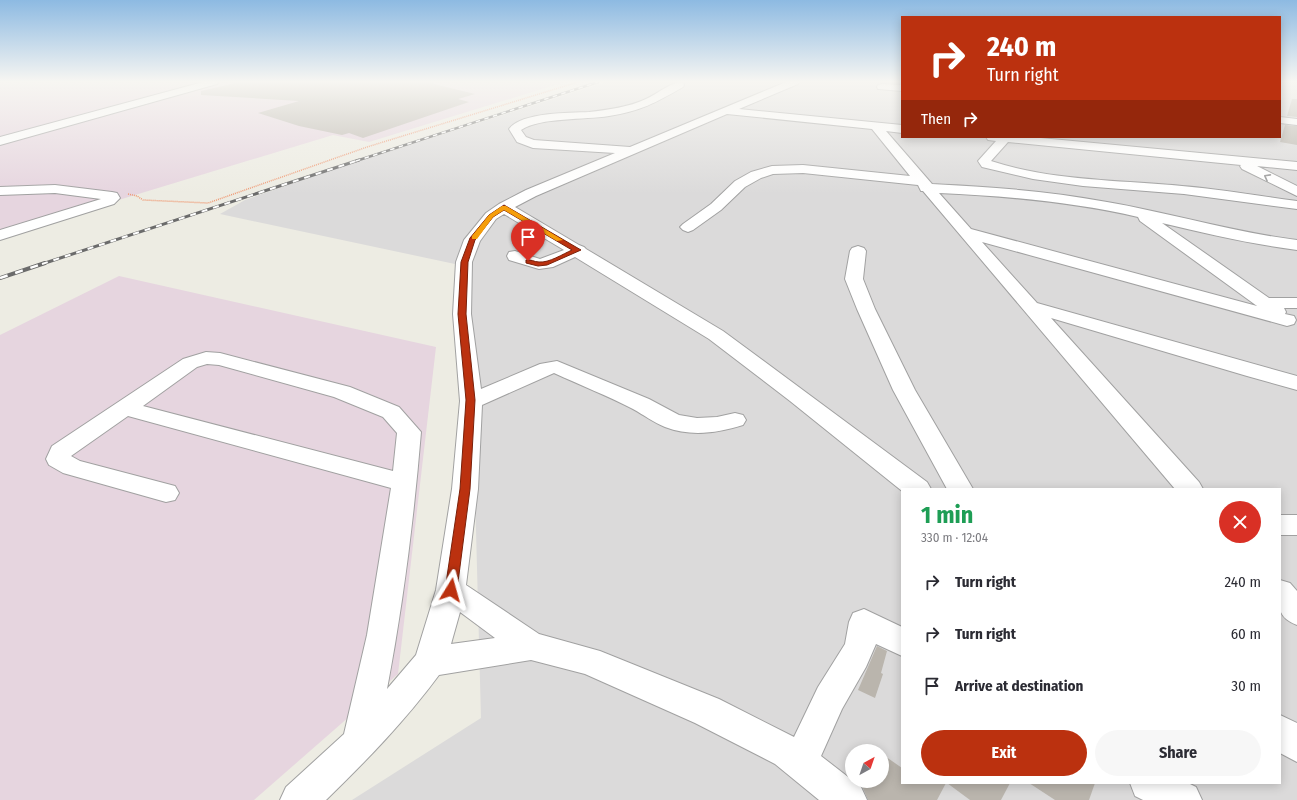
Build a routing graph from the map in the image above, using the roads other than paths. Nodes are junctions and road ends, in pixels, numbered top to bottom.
1 (78, 119) edge
2 (540, 119) edge
3 (705, 119) edge
4 (804, 119) edge
5 (1281, 120) edge
6 (1297, 122) edge
7 (876, 127) junction
8 (901, 129) edge
9 (998, 138) edge
10 (0, 141) edge
11 (1106, 142) edge
12 (633, 150) junction
13 (1237, 161) junction
14 (1265, 163) junction
15 (1297, 166) edge
16 (1297, 182) edge
17 (924, 184) junction
18 (0, 190) edge
19 (1297, 192) edge
20 (1297, 205) edge
21 (504, 207) junction
22 (1137, 213) junction
23 (688, 227) dead end
24 (964, 232) junction
25 (0, 235) edge
26 (1297, 245) edge
27 (578, 250) junction
28 (858, 251) dead end
29 (515, 256) dead end
30 (1297, 303) edge
31 (1266, 304) junction
32 (1029, 306) junction
33 (1292, 323) edge
34 (1297, 383) edge
35 (471, 400) junction
36 (125, 408) junction
37 (735, 420) dead end
38 (404, 483) junction
39 (917, 488) edge
40 (959, 488) edge
41 (1189, 488) edge
42 (166, 493) dead end
43 (451, 590) junction
44 (1281, 593) edge
45 (1297, 612) edge
46 (901, 641) edge
47 (531, 646) junction
48 (430, 662) junction
49 (1281, 733) edge
50 (359, 744) junction
51 (1297, 744) edge
52 (800, 762) junction
53 (1150, 784) edge
54 (299, 800) edge
55 (848, 800) edge
56 (1183, 800) edge

1 - 10 street
2 - 12 street
3 - 12 street
4 - 7 street
5 - 6 street
7 - 8 street
7 - 17 street
9 - 11 street
9 - 20 street
11 - 13 street
12 - 21 street
13 - 14 street
19 -> 13 street
14 - 15 street
14 - 16 street
17 - 22 street
17 - 23 street
17 - 24 street
18 - 25 street
21 - 27 street
21 - 35 street
22 - 26 street
22 - 31 street
24 - 32 street
24 - 33 street
27 - 29 street
27 - 39 street
28 - 40 street
30 - 31 street
31 - 33 street
32 - 34 street
32 - 41 street
35 - 37 street
35 - 43 street
36 - 38 street
36 - 38 street
36 - 42 street
38 - 50 street
43 - 47 street
43 - 48 street
44 - 45 street
46 - 52 street
47 - 48 street
47 - 52 street
48 - 50 street
49 - 51 street
50 - 54 street
52 - 55 street
53 - 56 street

